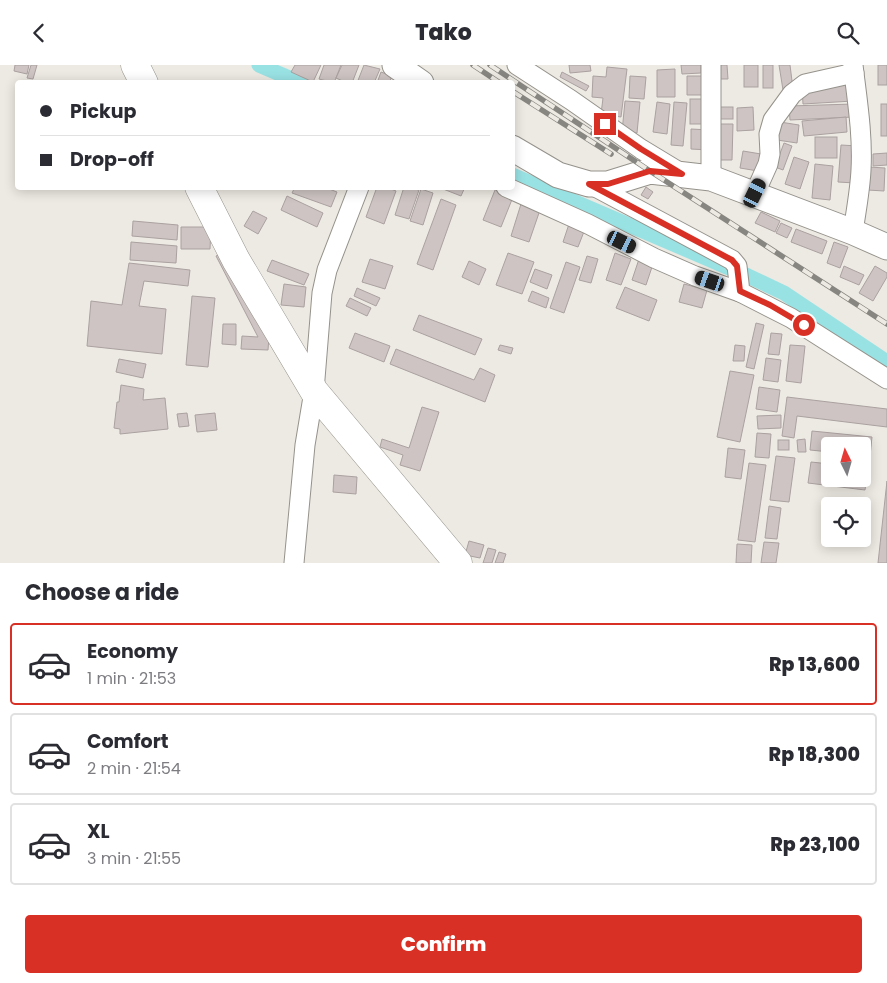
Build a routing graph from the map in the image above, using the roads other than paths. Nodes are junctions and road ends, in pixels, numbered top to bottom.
1 (135, 65) edge
2 (517, 65) edge
3 (711, 65) edge
4 (854, 69) edge
5 (142, 80) edge
6 (515, 150) edge
7 (682, 174) junction
8 (711, 178) junction
9 (589, 184) junction
10 (201, 190) edge
11 (358, 190) edge
12 (513, 190) edge
13 (755, 193) junction
14 (853, 232) junction
15 (887, 247) edge
16 (739, 280) junction
17 (887, 379) edge
18 (314, 391) junction
19 (294, 563) edge
20 (458, 563) edge

1 - 5 highway
2 - 7 street
3 - 8 street
4 - 13 street
4 - 14 street
6 - 9 main road
7 - 8 main road
7 - 9 main road
8 - 13 main road
9 - 16 street
10 - 18 highway
11 - 18 street
12 - 16 street
13 - 14 main road
14 - 15 main road
16 - 17 street
18 - 19 street
18 - 20 highway

